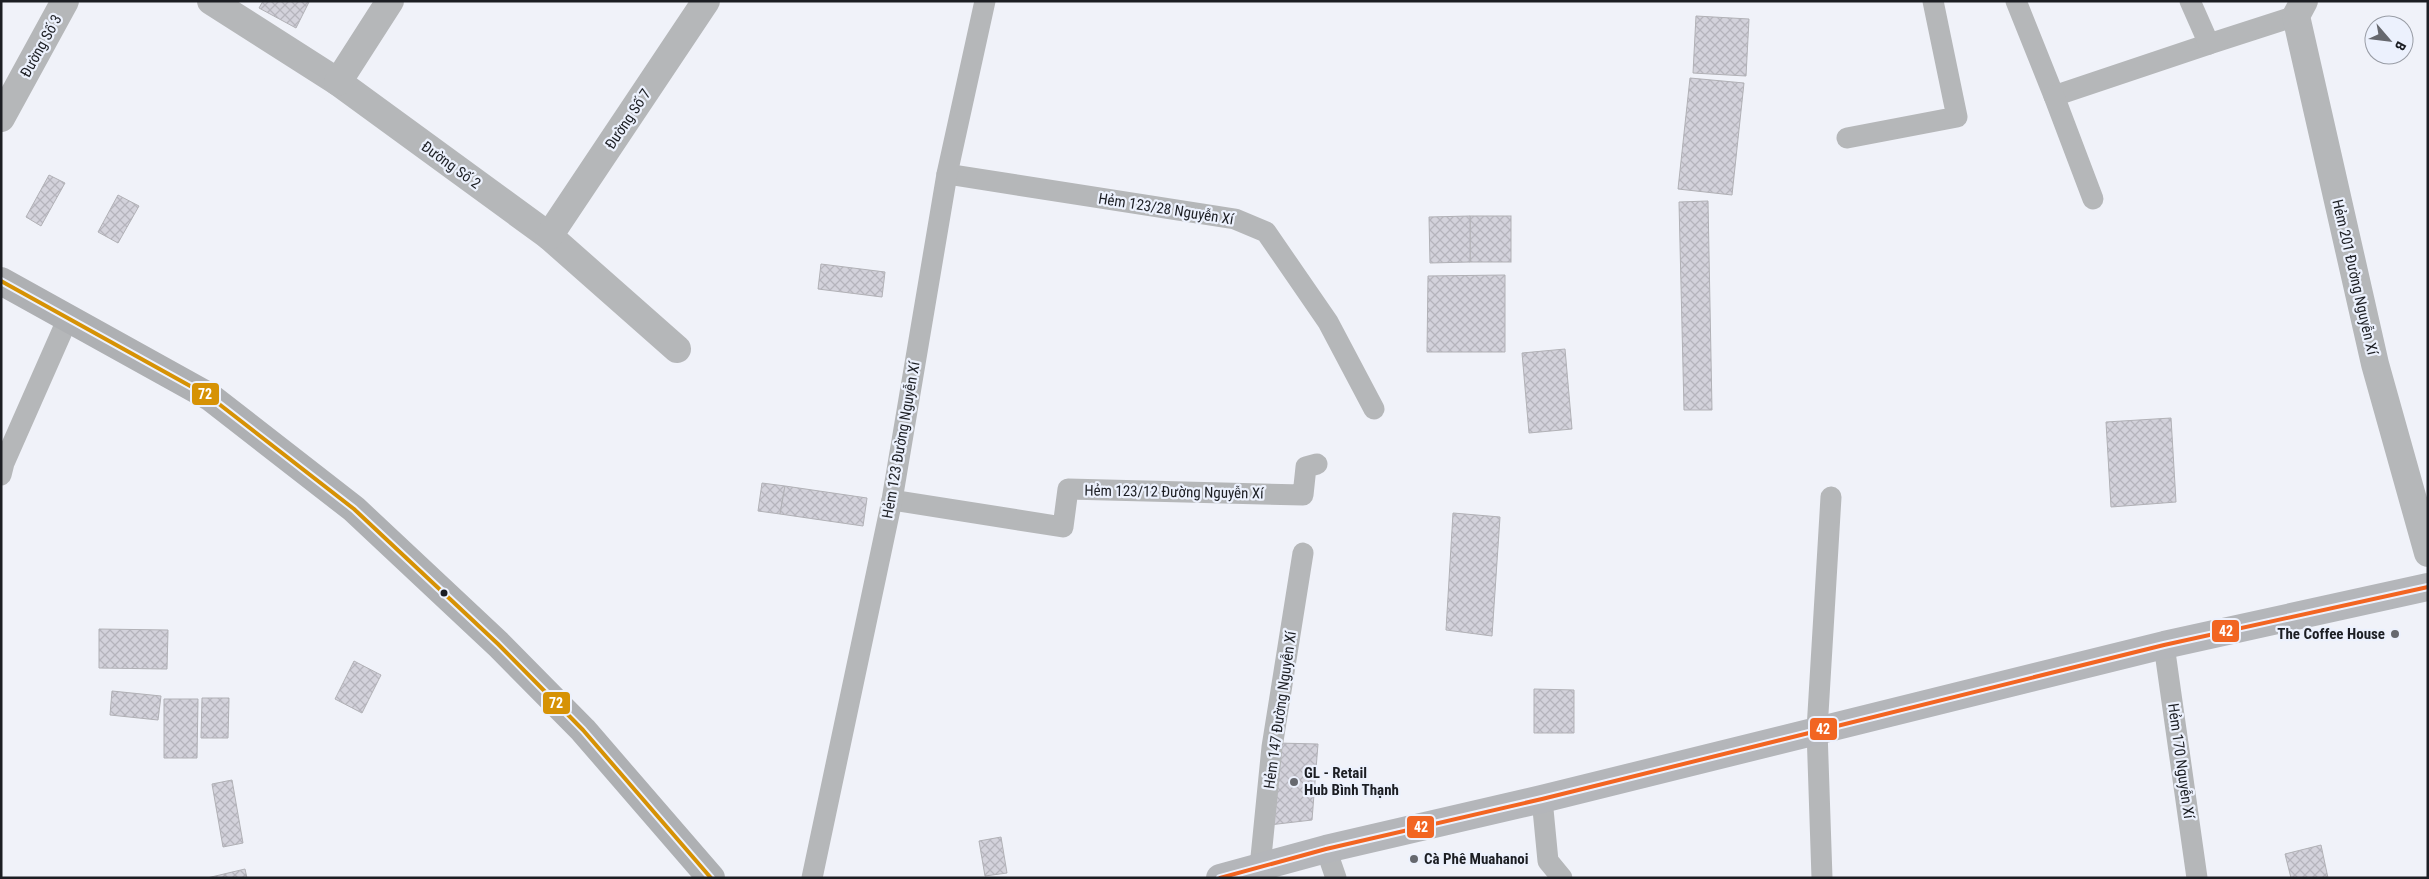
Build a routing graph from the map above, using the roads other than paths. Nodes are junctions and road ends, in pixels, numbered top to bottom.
1 (65, 1) edge
2 (210, 1) edge
3 (390, 1) edge
4 (706, 1) edge
5 (985, 1) edge
6 (1933, 1) edge
7 (2016, 1) edge
8 (2190, 1) edge
9 (2300, 9) edge
10 (2209, 44) junction
11 (338, 82) junction
12 (2054, 96) junction
13 (1, 118) edge
14 (1846, 138) dead end
15 (947, 174) junction
16 (2094, 199) dead end
17 (549, 236) junction
18 (1, 281) edge
19 (68, 318) junction
20 (677, 349) dead end
21 (1374, 409) dead end
22 (1317, 464) dead end
23 (1, 475) edge
24 (1832, 497) dead end
25 (892, 500) junction
26 (1303, 553) dead end
27 (2428, 553) edge
28 (2428, 587) edge
29 (2164, 645) junction
30 (1817, 730) junction
31 (1542, 799) junction
32 (1326, 849) junction
33 (1260, 867) junction
34 (711, 878) edge
35 (812, 878) edge
36 (1220, 878) edge
37 (1336, 878) edge
38 (1562, 878) edge
39 (1822, 878) edge
40 (2197, 878) edge

1 - 13 street, Đường Số 3
2 - 11 street, Đường Số 2
3 - 11 street
4 - 17 street, Đường Số 7
5 - 15 lane, Hẻm 123 Đường Nguyễn Xí
6 - 14 lane
7 - 12 lane
8 - 10 lane
9 - 10 lane
9 - 27 street, Hẻm 201 Đường Nguyễn Xí
10 - 12 lane
11 - 17 street, Đường Số 2
12 - 16 lane
15 - 21 lane, Hẻm 123/28 Nguyễn Xí
15 - 25 lane, Hẻm 123 Đường Nguyễn Xí
17 - 20 street, Đường Số 2
18 - 19 main road
19 - 23 lane
19 - 34 main road
22 - 25 lane, Hẻm 123/12 Đường Nguyễn Xí
24 - 30 lane
25 - 35 lane, Hẻm 123 Đường Nguyễn Xí
26 - 33 lane, Hẻm 147 Đường Nguyễn Xí
28 - 29 main road
29 - 30 main road
29 - 40 lane, Hẻm 170 Nguyễn Xí
30 - 31 main road
30 - 39 lane
31 - 32 main road
31 - 38 lane
32 - 33 main road
32 - 37 lane
33 - 36 main road

